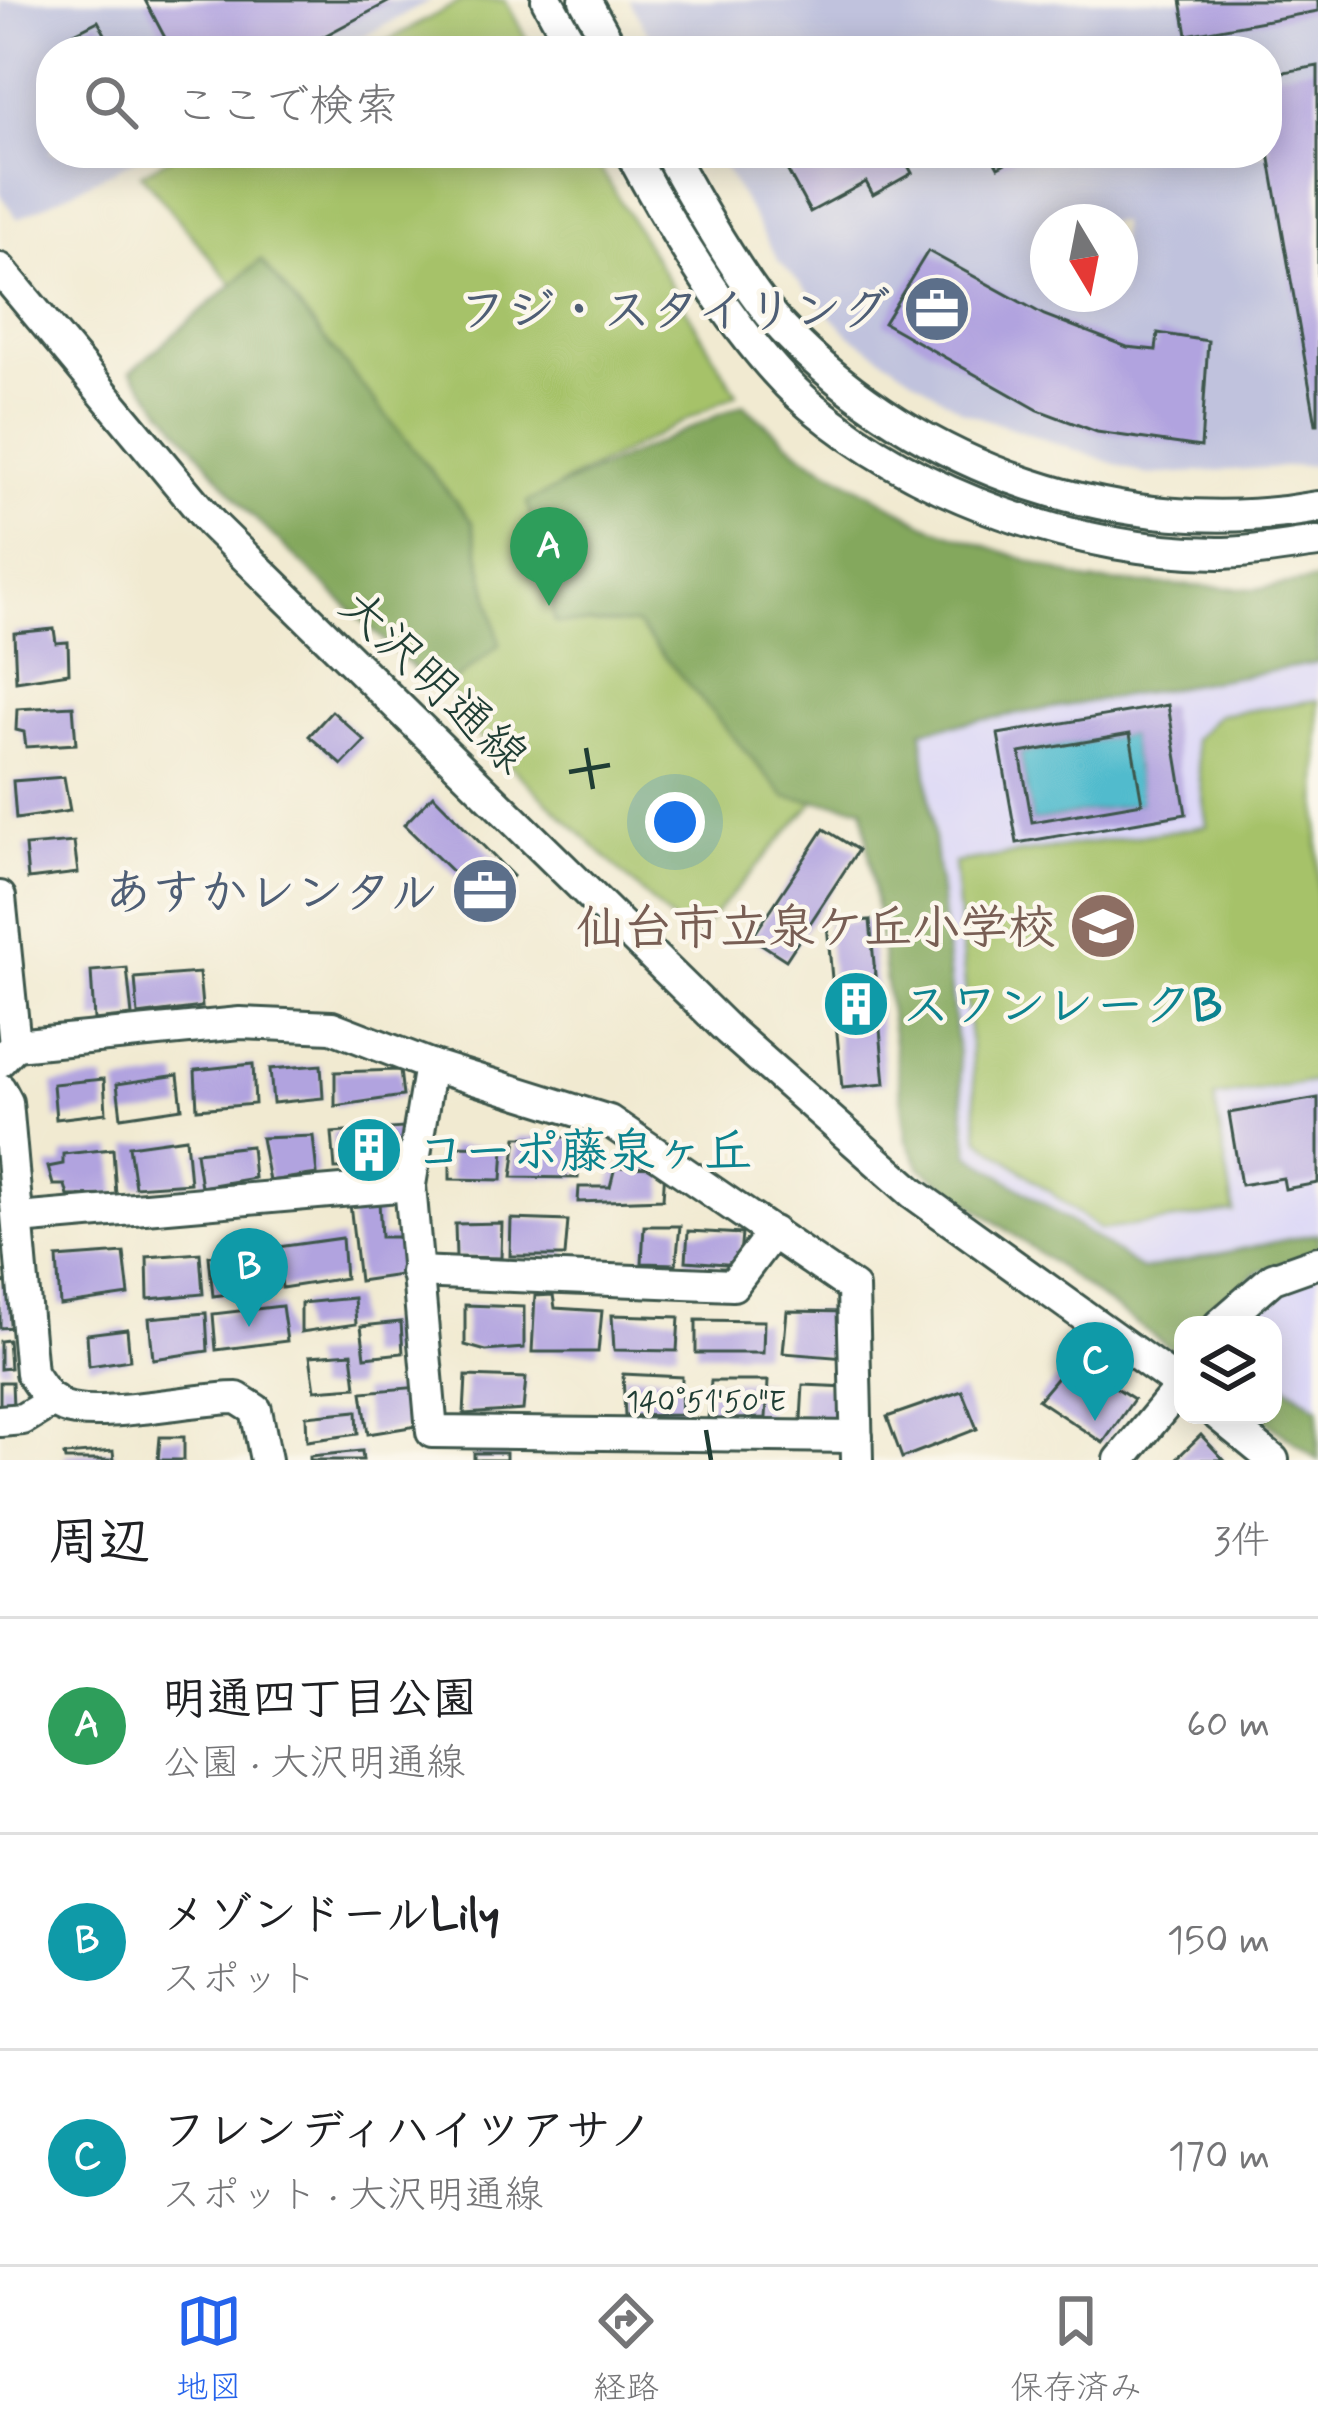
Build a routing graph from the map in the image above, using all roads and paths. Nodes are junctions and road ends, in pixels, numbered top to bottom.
1 (548, 0) edge
2 (585, 0) edge
3 (567, 36) edge
4 (605, 36) edge
5 (640, 168) edge
6 (679, 168) edge
7 (0, 268) edge
8 (1318, 508) edge
9 (1318, 542) edge
10 (0, 897) edge
11 (7, 1053) edge
12 (430, 1065) junction
13 (0, 1089) edge
14 (410, 1185) junction
15 (773, 1232) junction
16 (13, 1234) edge
17 (1318, 1262) edge
18 (416, 1272) junction
19 (1229, 1316) edge
20 (1174, 1380) edge
21 (1174, 1396) edge
22 (54, 1400) junction
23 (0, 1421) edge
24 (1229, 1424) edge
25 (643, 1449) edge
26 (857, 1449) edge
27 (266, 1460) edge
28 (1120, 1460) edge
29 (1274, 1460) edge

1 - 3 street
2 - 4 street
5 - 9 street
6 - 8 street
7 - 20 street, 大沢明通線
10 - 11 street
11 - 12 street
12 - 14 street
12 - 15 street
13 - 16 street
14 - 16 street
14 - 18 street
15 - 18 street
15 - 26 street
16 - 22 street
17 - 19 street
18 - 25 street
21 - 28 street
22 - 23 street
22 - 27 street
24 - 29 street
25 - 26 street

